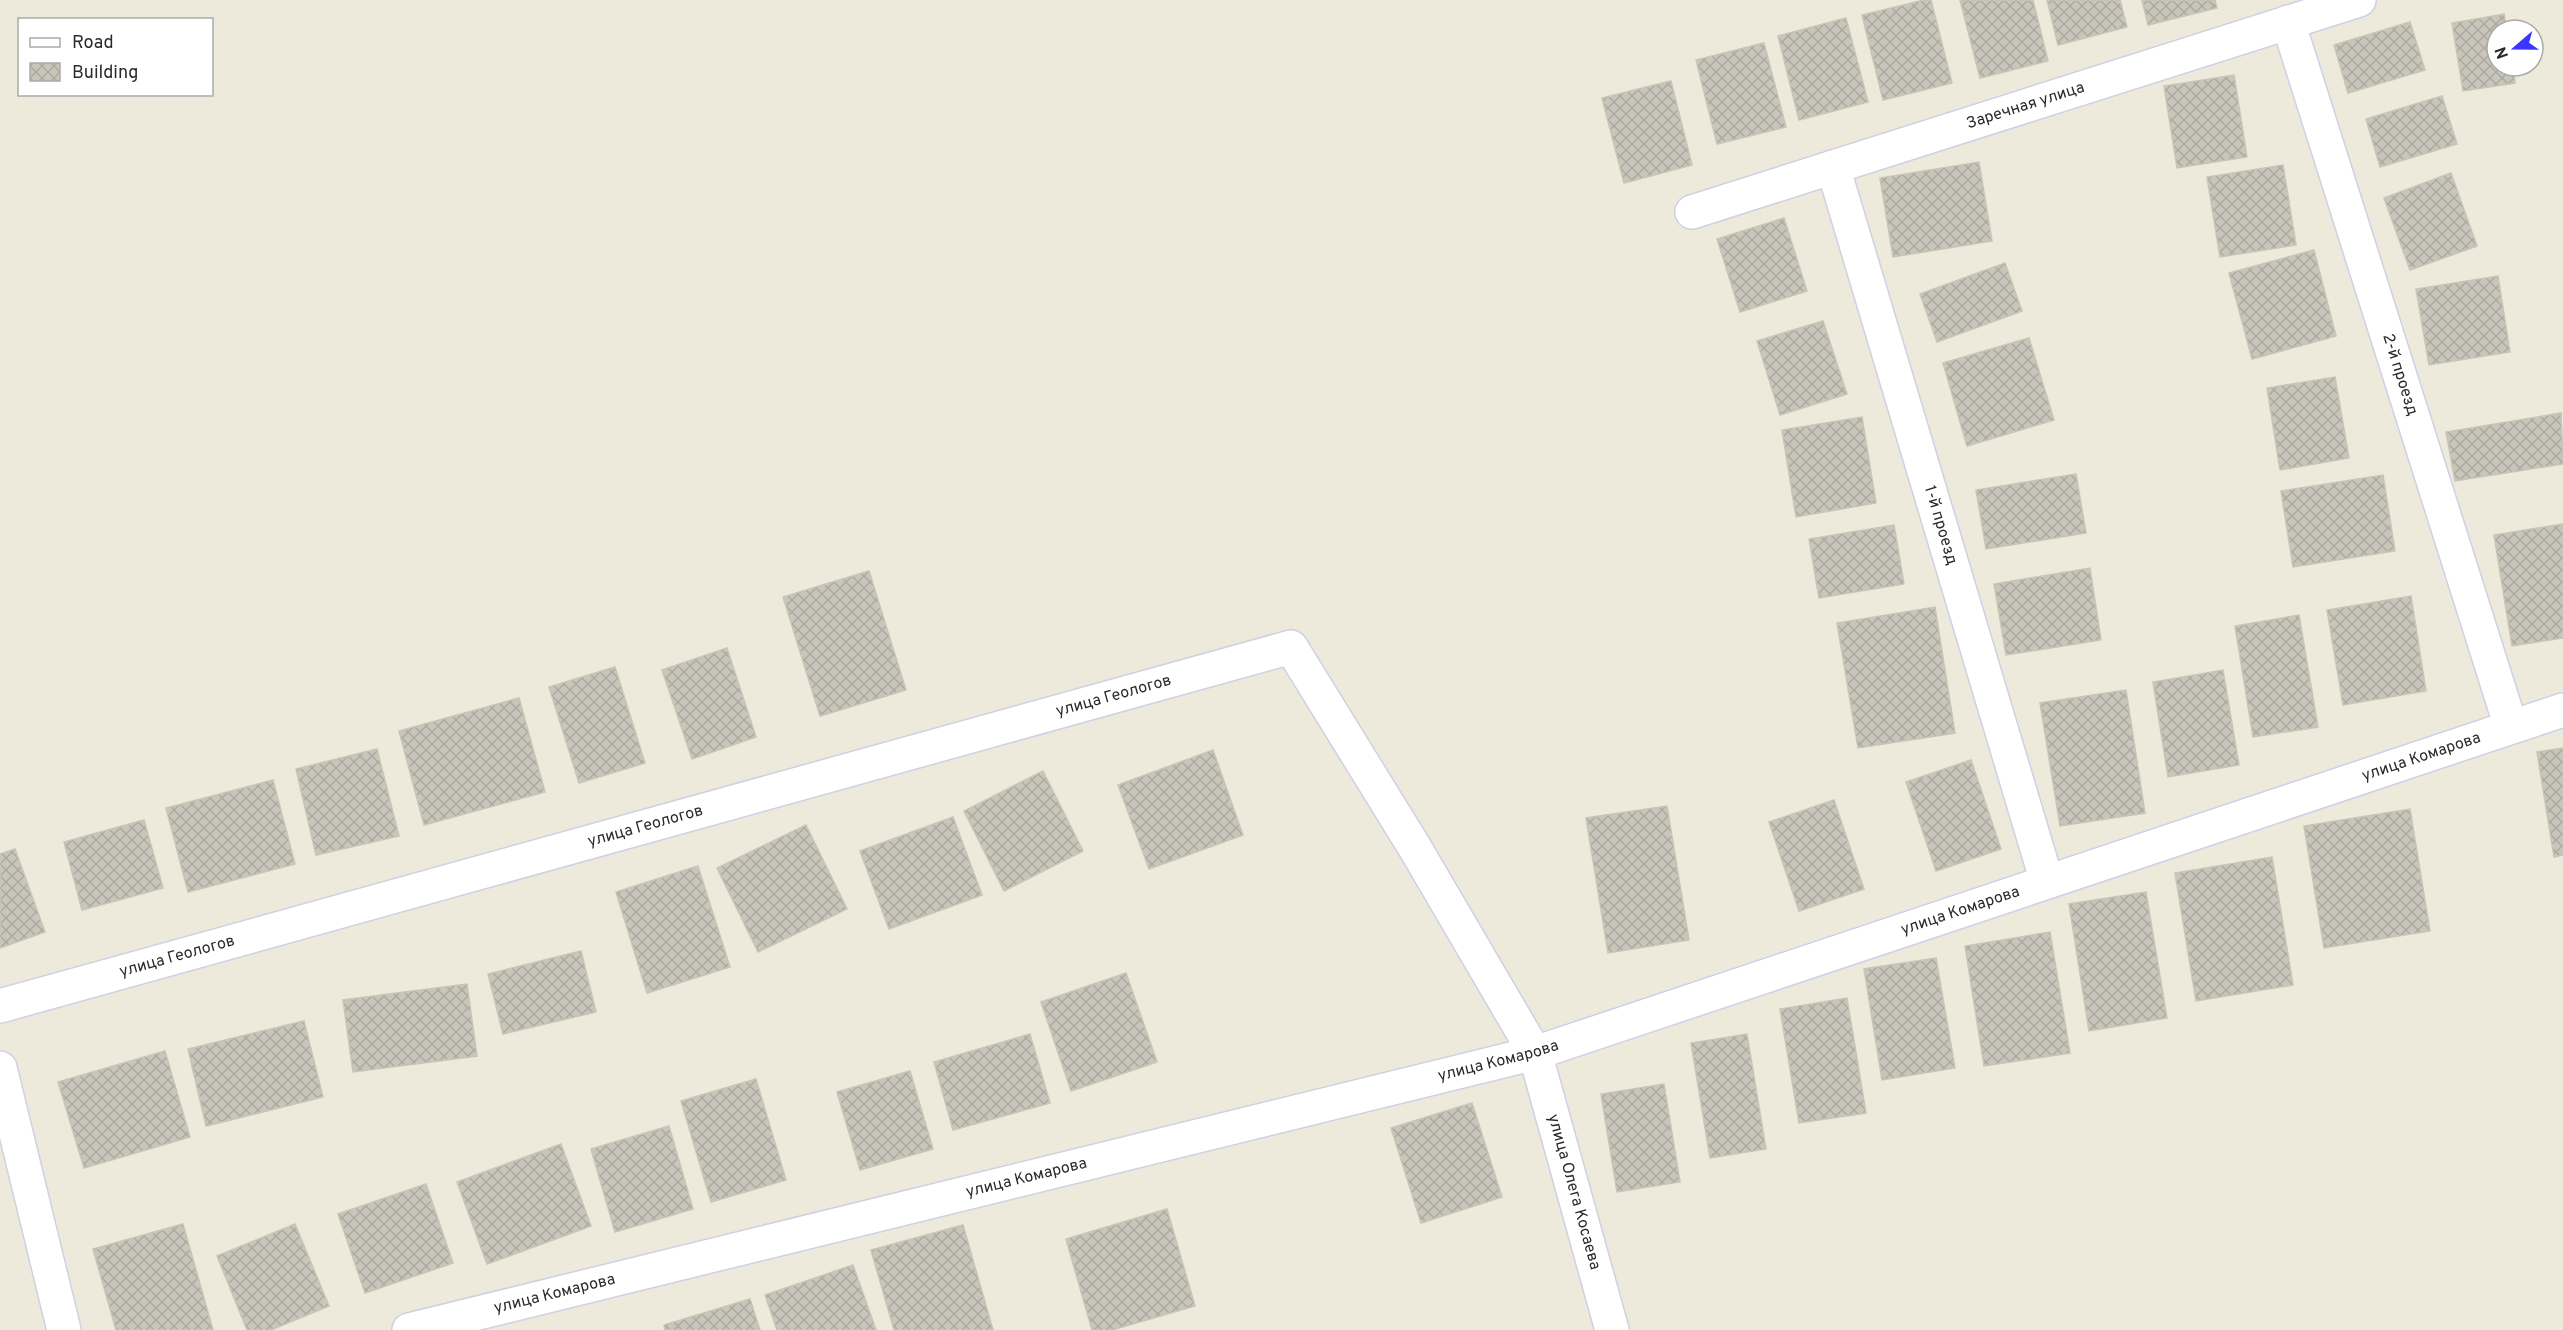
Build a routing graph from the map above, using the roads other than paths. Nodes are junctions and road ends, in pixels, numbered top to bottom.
1 (2359, 0) edge
2 (2288, 22) junction
3 (1833, 167) junction
4 (1692, 212) dead end
5 (1291, 646) joint
6 (2563, 710) edge
7 (2511, 728) junction
8 (2047, 882) junction
9 (0, 1006) edge
10 (1535, 1053) junction
11 (0, 1068) edge
12 (63, 1330) edge
13 (409, 1330) edge
14 (1612, 1330) edge

1 - 2 street, Заречная улица
2 - 3 street, Заречная улица
2 - 7 street, 2-й проезд
3 - 4 street, Заречная улица
3 - 8 street, 1-й проезд
5 - 9 street, улица Геологов
5 - 10 street, улица Олега Косаева
6 - 7 street, улица Комарова
7 - 8 street, улица Комарова
8 - 10 street, улица Комарова
10 - 13 street, улица Комарова
10 - 14 street, улица Олега Косаева
11 - 12 street

